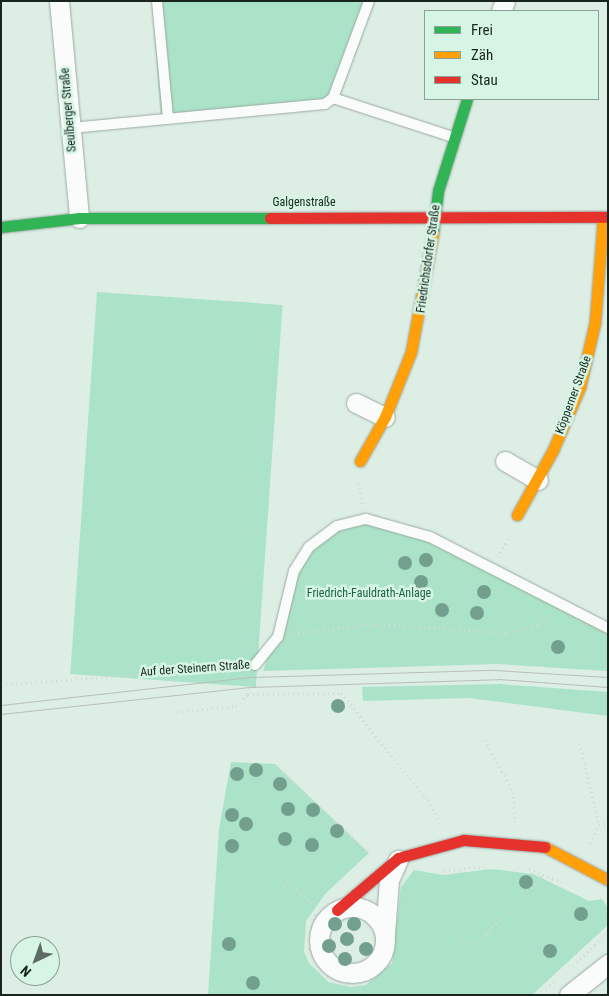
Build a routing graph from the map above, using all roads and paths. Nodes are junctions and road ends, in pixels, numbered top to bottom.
1 (59, 1) edge
2 (157, 1) edge
3 (369, 1) edge
4 (333, 98) junction
5 (467, 100) edge
6 (168, 118) junction
7 (71, 128) junction
8 (454, 137) junction
9 (436, 216) junction
10 (605, 217) edge
11 (79, 218) junction
12 (1, 227) edge
13 (356, 403) dead end
14 (385, 417) junction
15 (360, 461) joint
16 (505, 462) dead end
17 (538, 480) junction
18 (517, 515) joint
19 (366, 519) junction
20 (492, 568) junction
21 (566, 606) junction
22 (608, 628) edge
23 (278, 637) junction
24 (255, 665) junction
25 (1, 685) edge
26 (248, 694) junction
27 (177, 712) dead end
28 (485, 740) dead end
29 (580, 743) dead end
30 (275, 765) dead end
31 (608, 822) edge
32 (599, 825) junction
33 (513, 830) dead end
34 (446, 833) dead end
35 (585, 851) dead end
36 (398, 858) junction
37 (374, 861) dead end
38 (490, 866) dead end
39 (522, 868) dead end
40 (439, 870) dead end
41 (544, 874) junction
42 (608, 880) edge
43 (571, 886) dead end
44 (318, 908) dead end
45 (337, 910) junction
46 (608, 932) edge
47 (389, 938) junction
48 (458, 943) dead end
49 (608, 964) edge
50 (568, 971) dead end
51 (562, 976) dead end
52 (359, 982) junction
53 (363, 995) edge
54 (538, 995) edge
55 (569, 995) edge

1 - 7 street, Seulberger Straße
2 - 6 lane
3 - 4 lane
4 - 6 lane
4 - 8 lane
5 - 8 street, Friedrichsdorfer Straße
6 - 7 lane
7 - 11 street, Seulberger Straße
8 - 9 street, Friedrichsdorfer Straße
9 - 10 street, Galgenstraße
9 - 11 street, Galgenstraße
9 - 14 street, Friedrichsdorfer Straße
10 - 17 street, Köpperner Straße
11 - 12 street, Galgenstraße
13 - 14 street
14 - 15 street, Friedrichsdorfer Straße
15 - 19 path
16 - 17 street
17 - 18 street, Köpperner Straße
18 - 20 path
19 - 20 lane, Auf der Steinern Straße
19 - 23 lane, Auf der Steinern Straße
20 - 21 lane, Auf der Steinern Straße
21 - 22 lane, Auf der Steinern Straße
21 - 23 path
23 - 24 lane, Auf der Steinern Straße
24 - 25 path, Auf der Steinern Straße
24 - 26 path
26 - 27 path
26 - 34 path
28 - 33 path
29 - 32 path
30 - 37 path
31 - 32 path
32 - 35 path
36 - 42 street
36 - 45 street
36 - 47 street
38 - 40 path
39 - 41 path
41 - 43 path
41 - 48 path
44 - 52 path
45 - 47 street
45 - 47 street
46 - 50 path
47 - 52 path
49 - 55 street
51 - 54 path
52 - 53 path

